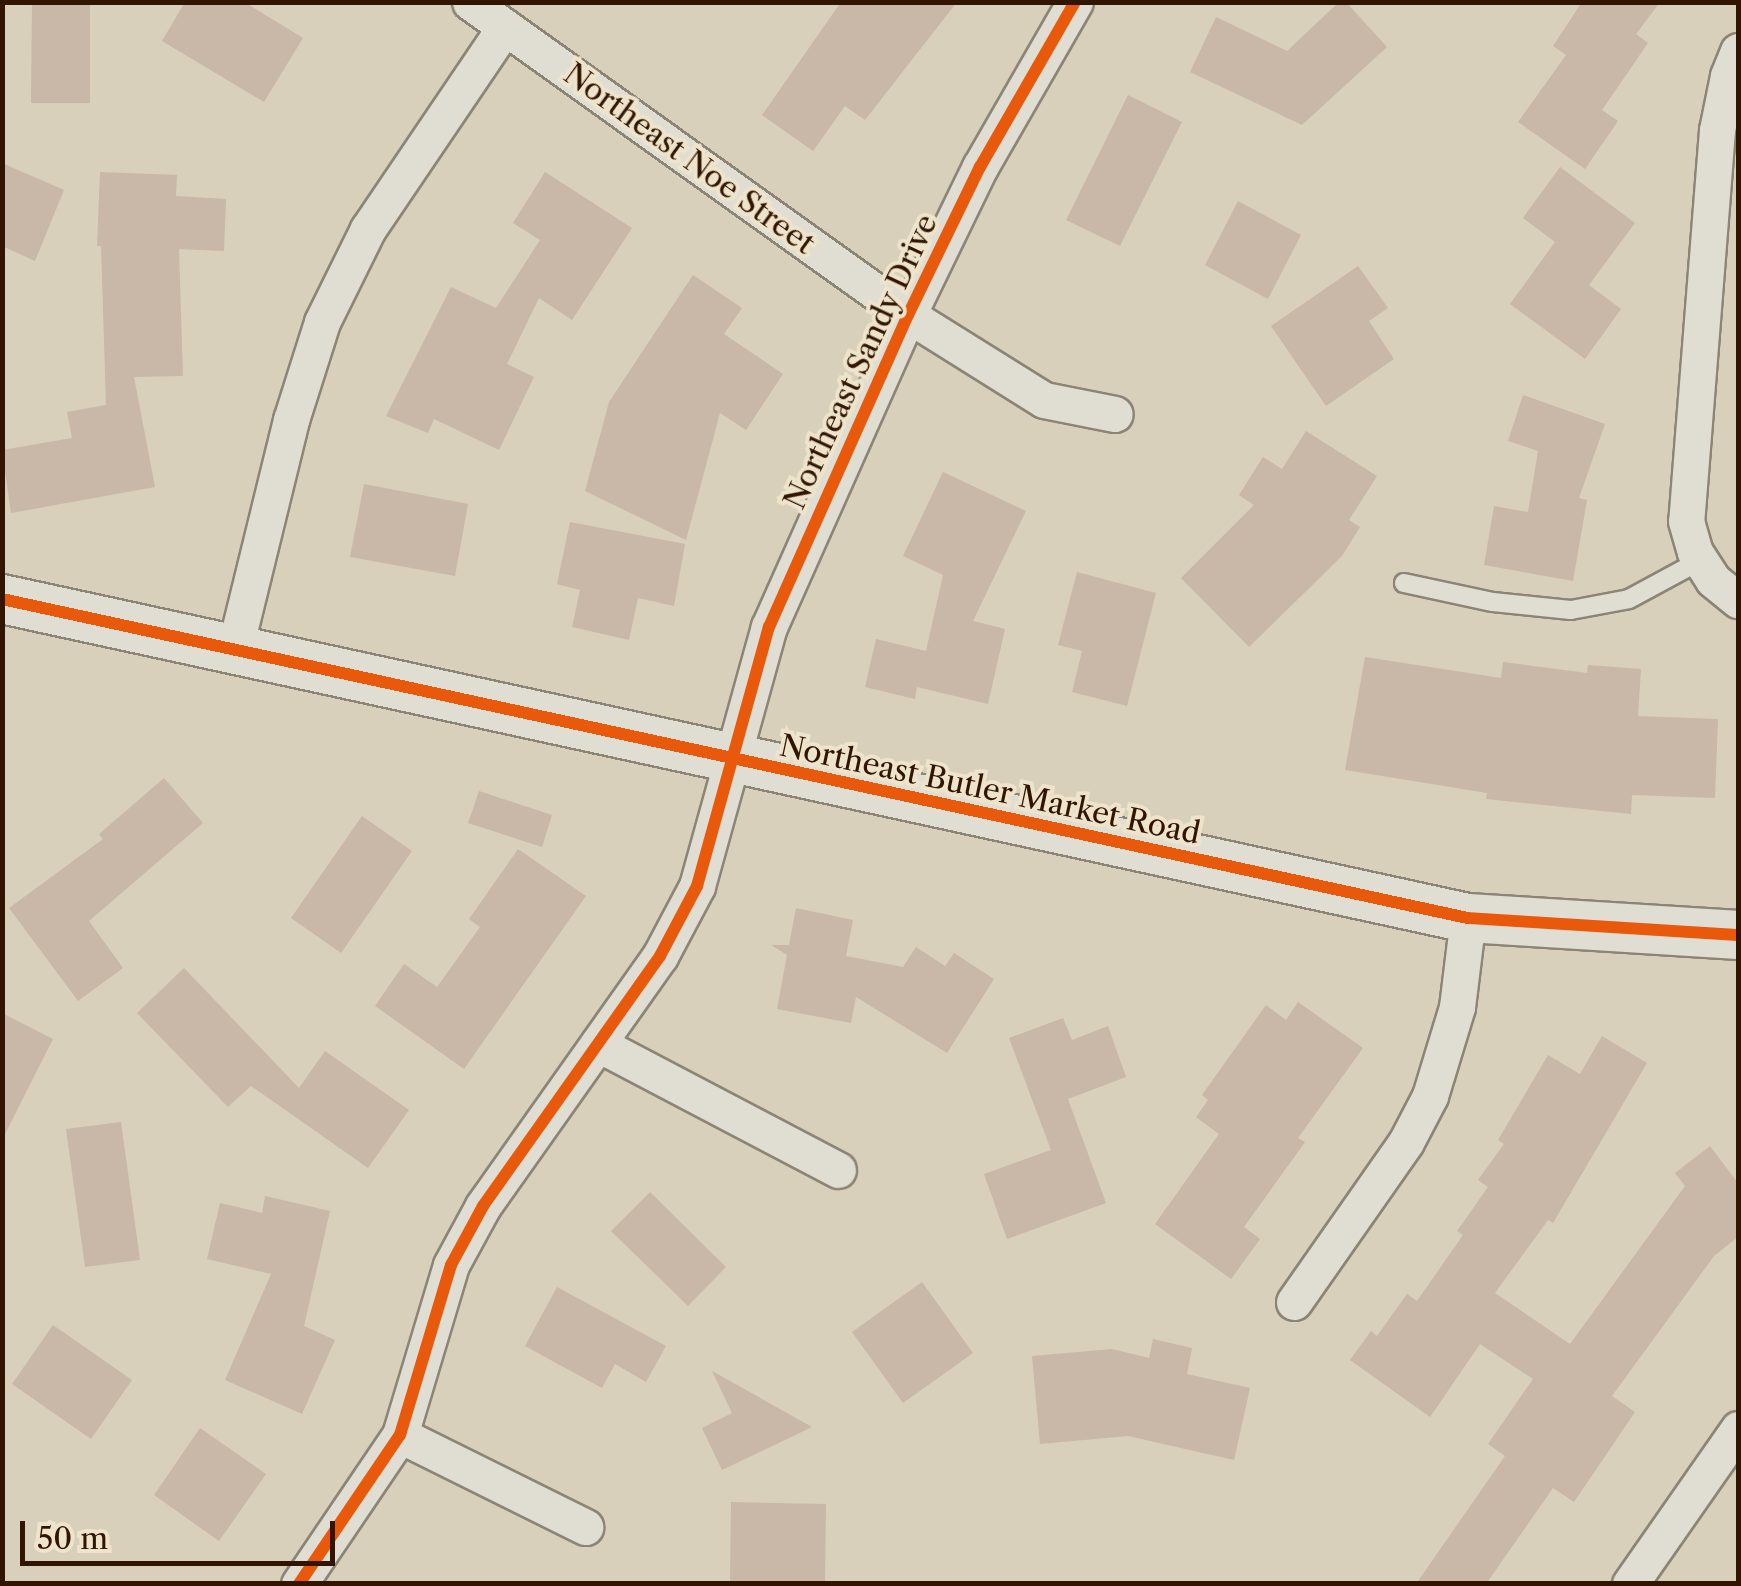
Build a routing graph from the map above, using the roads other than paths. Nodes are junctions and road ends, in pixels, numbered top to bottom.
1 (470, 2) edge
2 (1075, 2) edge
3 (505, 28) junction
4 (1738, 51) edge
5 (908, 315) junction
6 (1115, 414) dead end
7 (1701, 560) junction
8 (1404, 583) dead end
9 (2, 599) edge
10 (1738, 600) edge
11 (234, 648) junction
12 (731, 760) junction
13 (1468, 918) junction
14 (1738, 935) edge
15 (598, 1044) junction
16 (838, 1170) dead end
17 (1294, 1302) dead end
18 (1738, 1429) edge
19 (400, 1435) junction
20 (585, 1527) dead end
21 (299, 1584) edge
22 (1630, 1584) edge

1 - 3 street, Northeast Noe Street
2 - 5 street, Northeast Sandy Drive
3 - 5 street, Northeast Noe Street
3 - 11 street
4 - 7 street
5 - 6 street, Northeast Noe Street
5 - 12 street, Northeast Sandy Drive
7 - 8 lane
7 - 10 street
9 - 11 main road, Northeast Butler Market Road
11 - 12 main road, Northeast Butler Market Road
12 - 13 main road, Northeast Butler Market Road
12 - 15 street, Northeast Sandy Drive
13 - 14 main road, Northeast Butler Market Road
13 - 17 street
15 - 16 street
15 - 19 street, Northeast Sandy Drive
18 - 22 street
19 - 20 street
19 - 21 street, Northeast Sandy Drive

